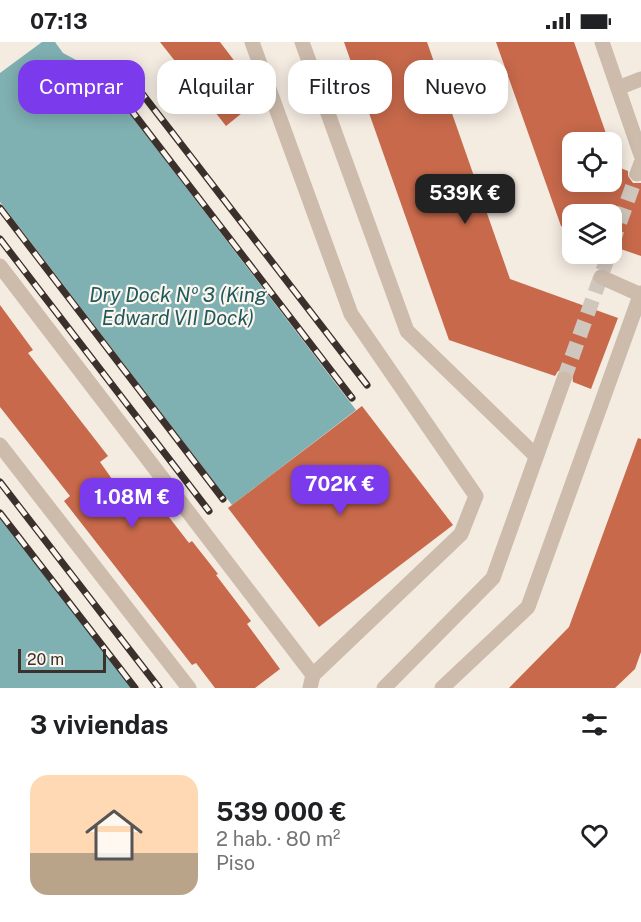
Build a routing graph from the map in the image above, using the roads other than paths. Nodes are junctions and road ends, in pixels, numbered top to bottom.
1 (252, 42) edge
2 (302, 42) edge
3 (602, 42) edge
4 (641, 79) edge
5 (618, 88) junction
6 (641, 155) edge
7 (0, 266) edge
8 (601, 277) dead end
9 (641, 294) edge
10 (564, 379) tunnel mouth
11 (0, 445) edge
12 (536, 456) junction
13 (312, 682) edge
14 (189, 688) edge
15 (384, 688) edge
16 (442, 688) edge

1 - 13 lane
2 - 12 lane
3 - 5 lane
4 - 5 lane
5 - 6 lane
7 - 13 lane
8 - 9 lane
9 - 16 lane
10 - 12 lane
11 - 14 lane
12 - 15 lane

